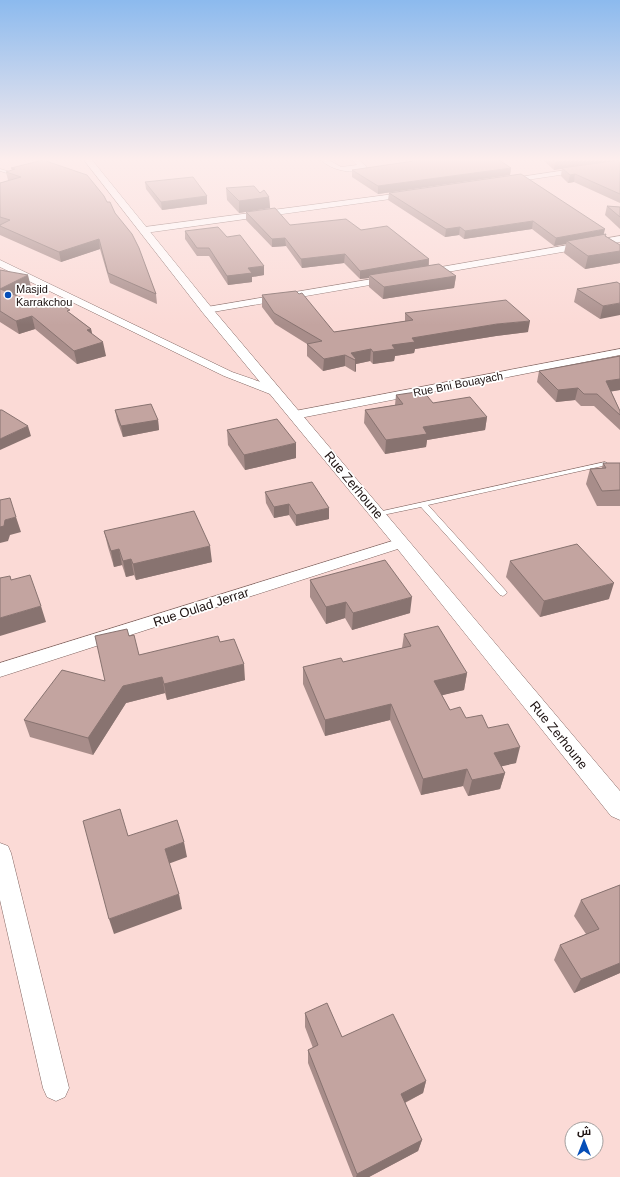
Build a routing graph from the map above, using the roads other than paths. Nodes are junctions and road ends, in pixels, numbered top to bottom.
1 (134, 215) edge
2 (255, 215) edge
3 (146, 230) junction
4 (620, 239) edge
5 (602, 242) junction
6 (614, 248) edge
7 (0, 263) edge
8 (416, 274) edge
9 (400, 277) edge
10 (207, 310) junction
11 (620, 352) edge
12 (274, 391) junction
13 (295, 415) junction
14 (605, 464) edge
15 (423, 504) junction
16 (378, 514) junction
17 (402, 543) junction
18 (503, 593) dead end
19 (0, 670) edge
20 (620, 809) edge
21 (0, 853) edge
22 (56, 1088) dead end

1 - 3 street, Rue Zerhoune
2 - 3 street
3 - 10 street, Rue Zerhoune
4 - 5 street
5 - 6 street
5 - 8 street
7 - 12 street
9 - 10 street
10 - 12 street, Rue Zerhoune
11 - 13 street, Rue Bni Bouayach
12 - 13 street, Rue Zerhoune
13 - 16 street, Rue Zerhoune
14 - 15 lane
15 - 16 lane
15 - 18 lane
16 - 17 street, Rue Zerhoune
17 - 19 street, Rue Oulad Jerrar
17 - 20 street, Rue Zerhoune
21 - 22 street

